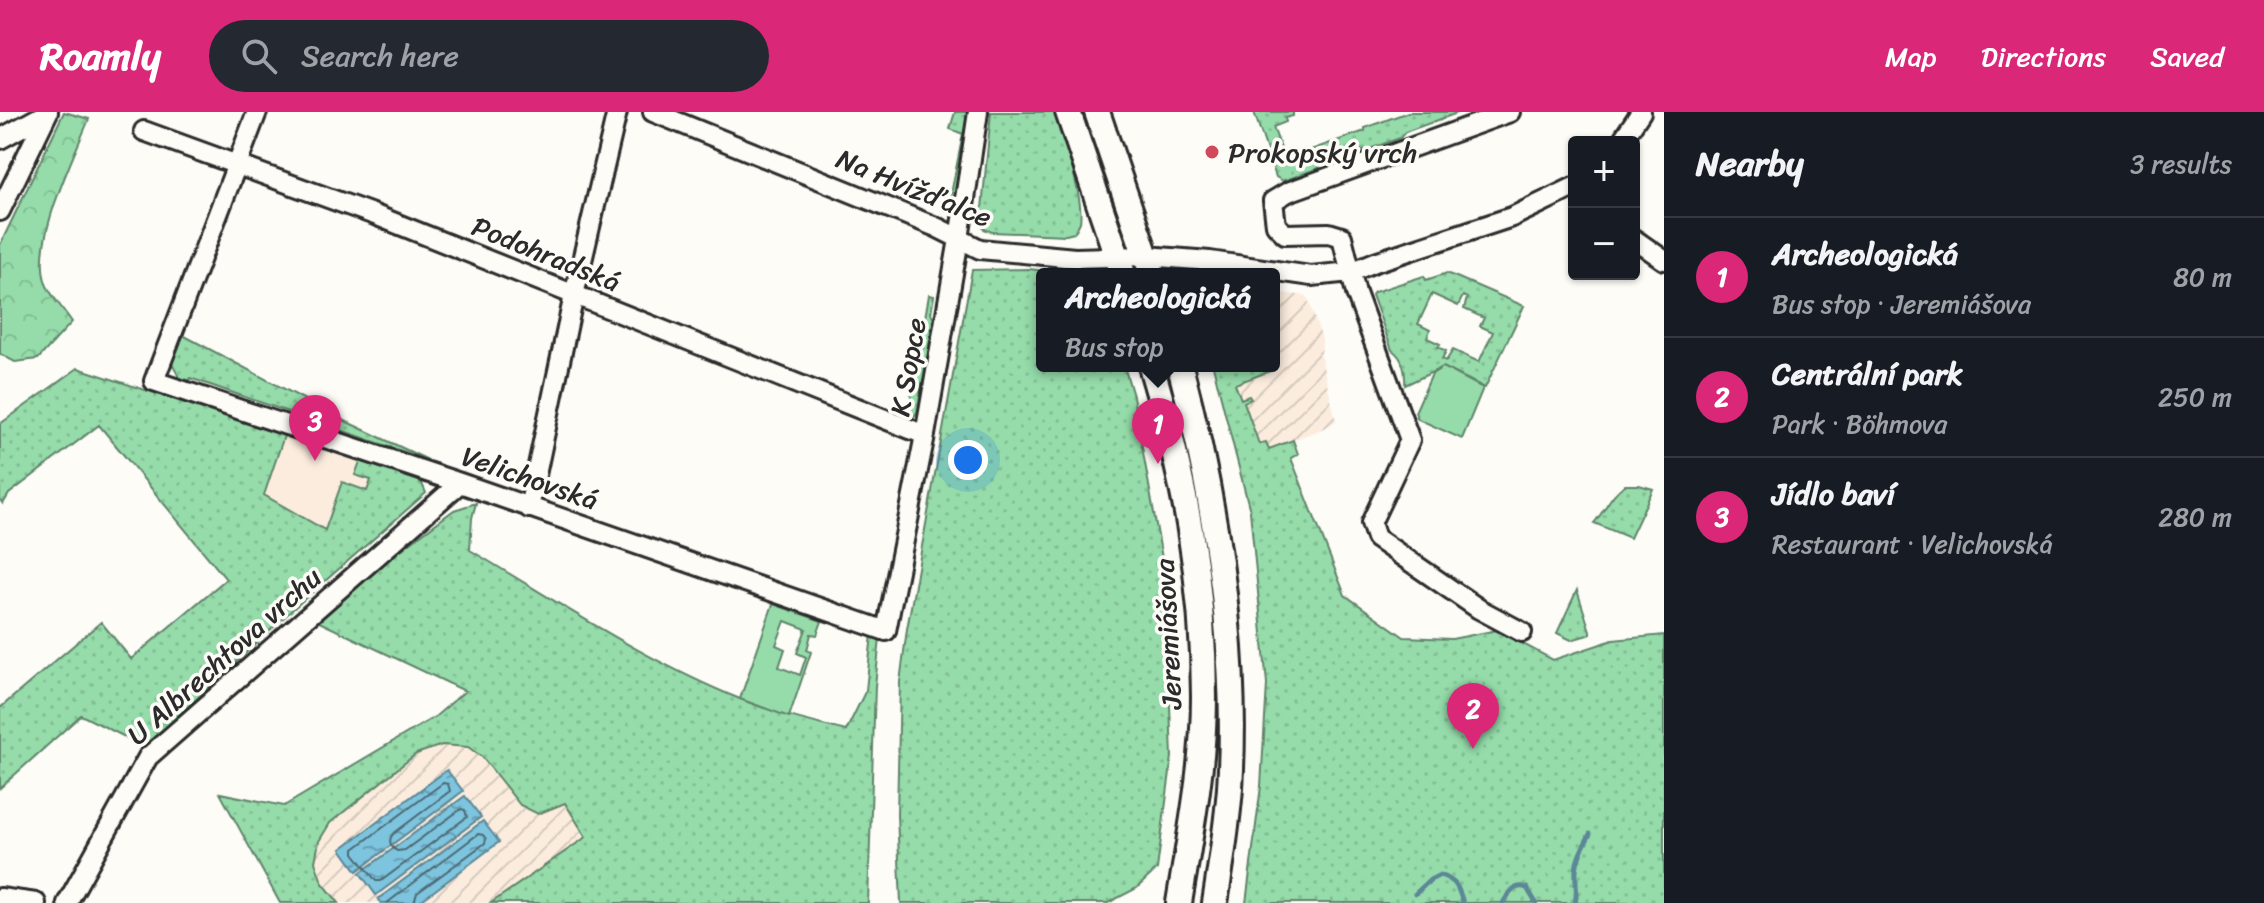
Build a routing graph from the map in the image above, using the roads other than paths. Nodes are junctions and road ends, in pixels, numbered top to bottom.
1 (48, 112) edge
2 (257, 112) edge
3 (617, 112) edge
4 (653, 112) edge
5 (978, 112) edge
6 (1068, 112) edge
7 (1097, 112) edge
8 (1510, 112) edge
9 (1641, 112) edge
10 (144, 131) dead end
11 (1625, 136) edge
12 (0, 139) edge
13 (238, 164) junction
14 (1568, 192) edge
15 (0, 211) edge
16 (959, 239) junction
17 (1640, 243) edge
18 (1664, 260) edge
19 (1149, 265) edge
20 (1120, 266) edge
21 (1257, 268) edge
22 (1280, 271) edge
23 (1351, 272) junction
24 (574, 295) junction
25 (1153, 372) edge
26 (1182, 372) edge
27 (925, 435) junction
28 (460, 483) junction
29 (529, 508) junction
30 (886, 631) joint
31 (1522, 632) dead end
32 (0, 898) edge
33 (36, 903) edge
34 (67, 903) edge
35 (1179, 903) edge
36 (1215, 903) edge

1 - 12 street
1 - 15 street
2 - 13 street
3 - 24 street
4 - 16 street, Na Hvížďalce
5 - 16 street, K Sopce
6 - 20 main road
7 - 19 main road
8 - 23 street
9 - 11 street
10 - 13 street, Podohradská
13 - 24 street, Podohradská
13 - 28 street, Velichovská
14 - 23 street, Na Hvížďalce
16 - 20 street, Na Hvížďalce
16 - 27 street, K Sopce
17 - 18 street
19 - 20 street, Na Hvížďalce
19 - 21 street, Na Hvížďalce
22 - 23 street, Na Hvížďalce
23 - 31 street
24 - 27 street, Podohradská
24 - 29 street
25 - 35 main road, Jeremiášova
26 - 36 main road, Jeremiášova
27 - 30 street, K Sopce
28 - 29 street, Velichovská
28 - 34 street, U Albrechtova vrchu
29 - 30 street, Velichovská
32 - 33 street

